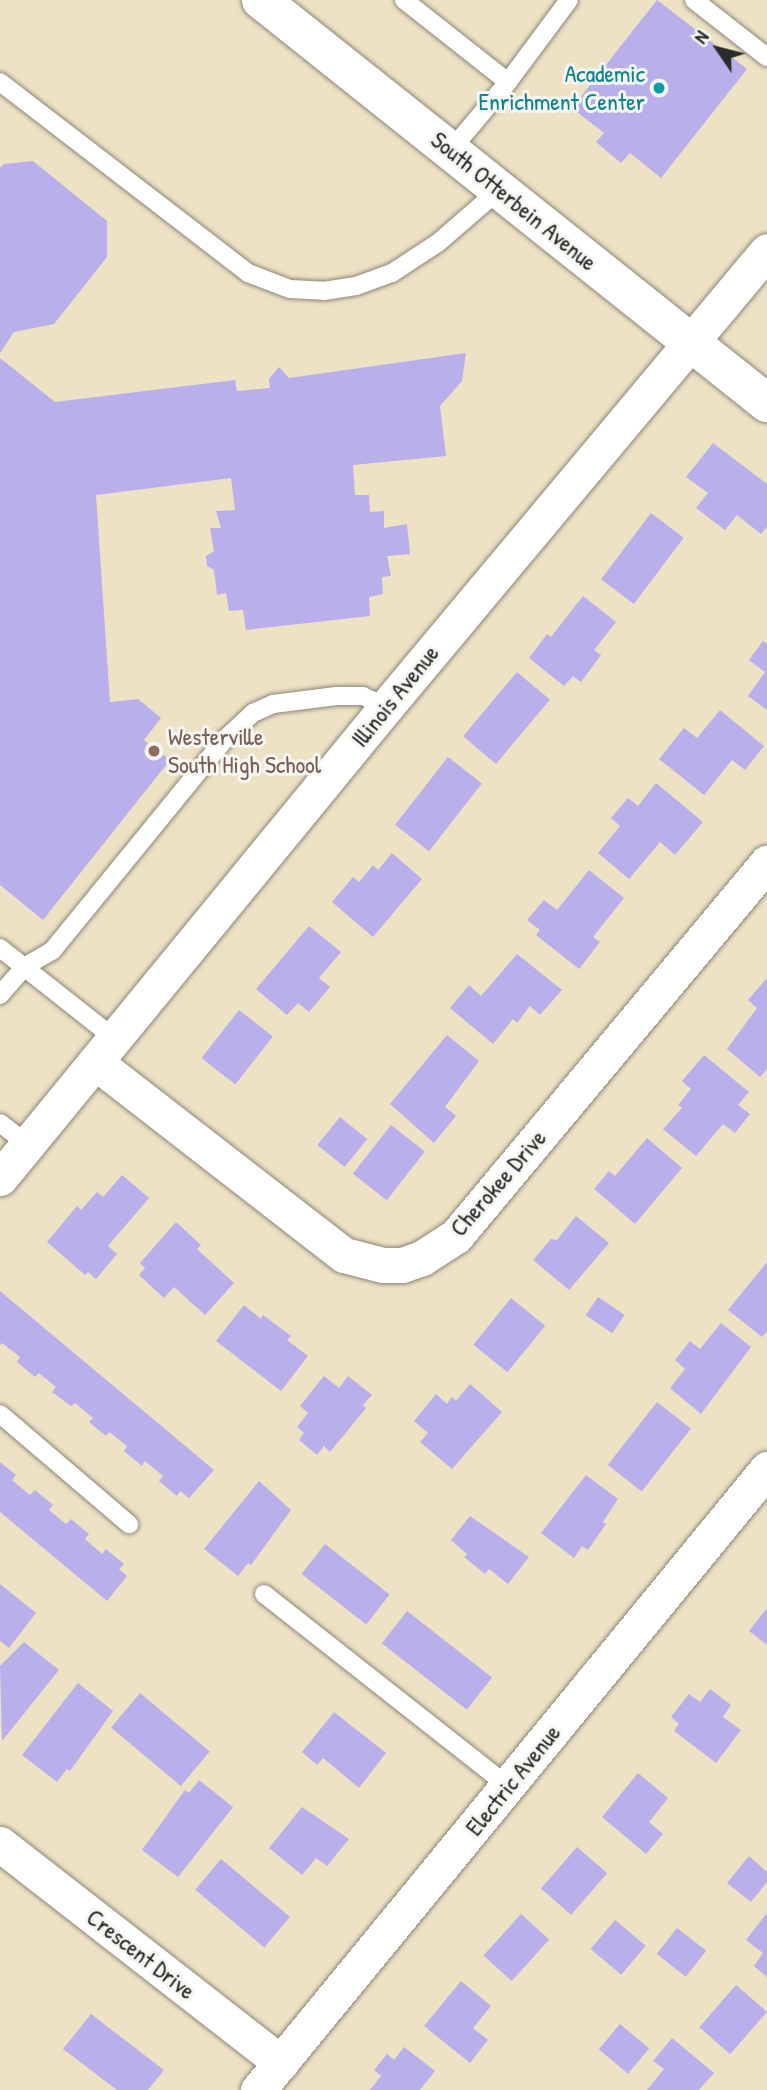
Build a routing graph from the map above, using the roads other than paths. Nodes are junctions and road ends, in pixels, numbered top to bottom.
1 (261, 0) edge
2 (404, 0) edge
3 (569, 0) edge
4 (694, 0) edge
5 (767, 57) edge
6 (0, 82) edge
7 (508, 82) junction
8 (451, 150) junction
9 (500, 189) junction
10 (767, 251) edge
11 (689, 341) junction
12 (767, 403) edge
13 (386, 707) junction
14 (767, 863) edge
15 (0, 948) edge
16 (24, 967) junction
17 (0, 995) edge
18 (105, 1050) junction
19 (0, 1123) edge
20 (28, 1146) junction
21 (0, 1178) edge
22 (0, 1414) edge
23 (767, 1469) edge
24 (130, 1524) dead end
25 (264, 1594) dead end
26 (508, 1786) junction
27 (0, 1844) edge
28 (281, 2063) junction
29 (258, 2090) edge

1 - 8 street, South Otterbein Avenue
2 - 7 lane
3 - 7 lane
4 - 5 lane
6 - 9 lane
7 - 8 lane
8 - 9 street, South Otterbein Avenue
9 - 11 street, South Otterbein Avenue
10 - 11 street, Illinois Avenue
11 - 12 street, South Otterbein Avenue
11 - 13 street, Illinois Avenue
13 - 16 lane
13 - 18 street, Illinois Avenue
14 - 18 street, Cherokee Drive
15 - 16 lane
16 - 17 lane
16 - 18 lane
18 - 20 street, Illinois Avenue
19 - 20 lane
20 - 21 street, Illinois Avenue
22 - 24 lane
23 - 26 street, Electric Avenue
25 - 26 lane
26 - 28 street, Electric Avenue
27 - 28 street, Crescent Drive
28 - 29 street, Electric Avenue

